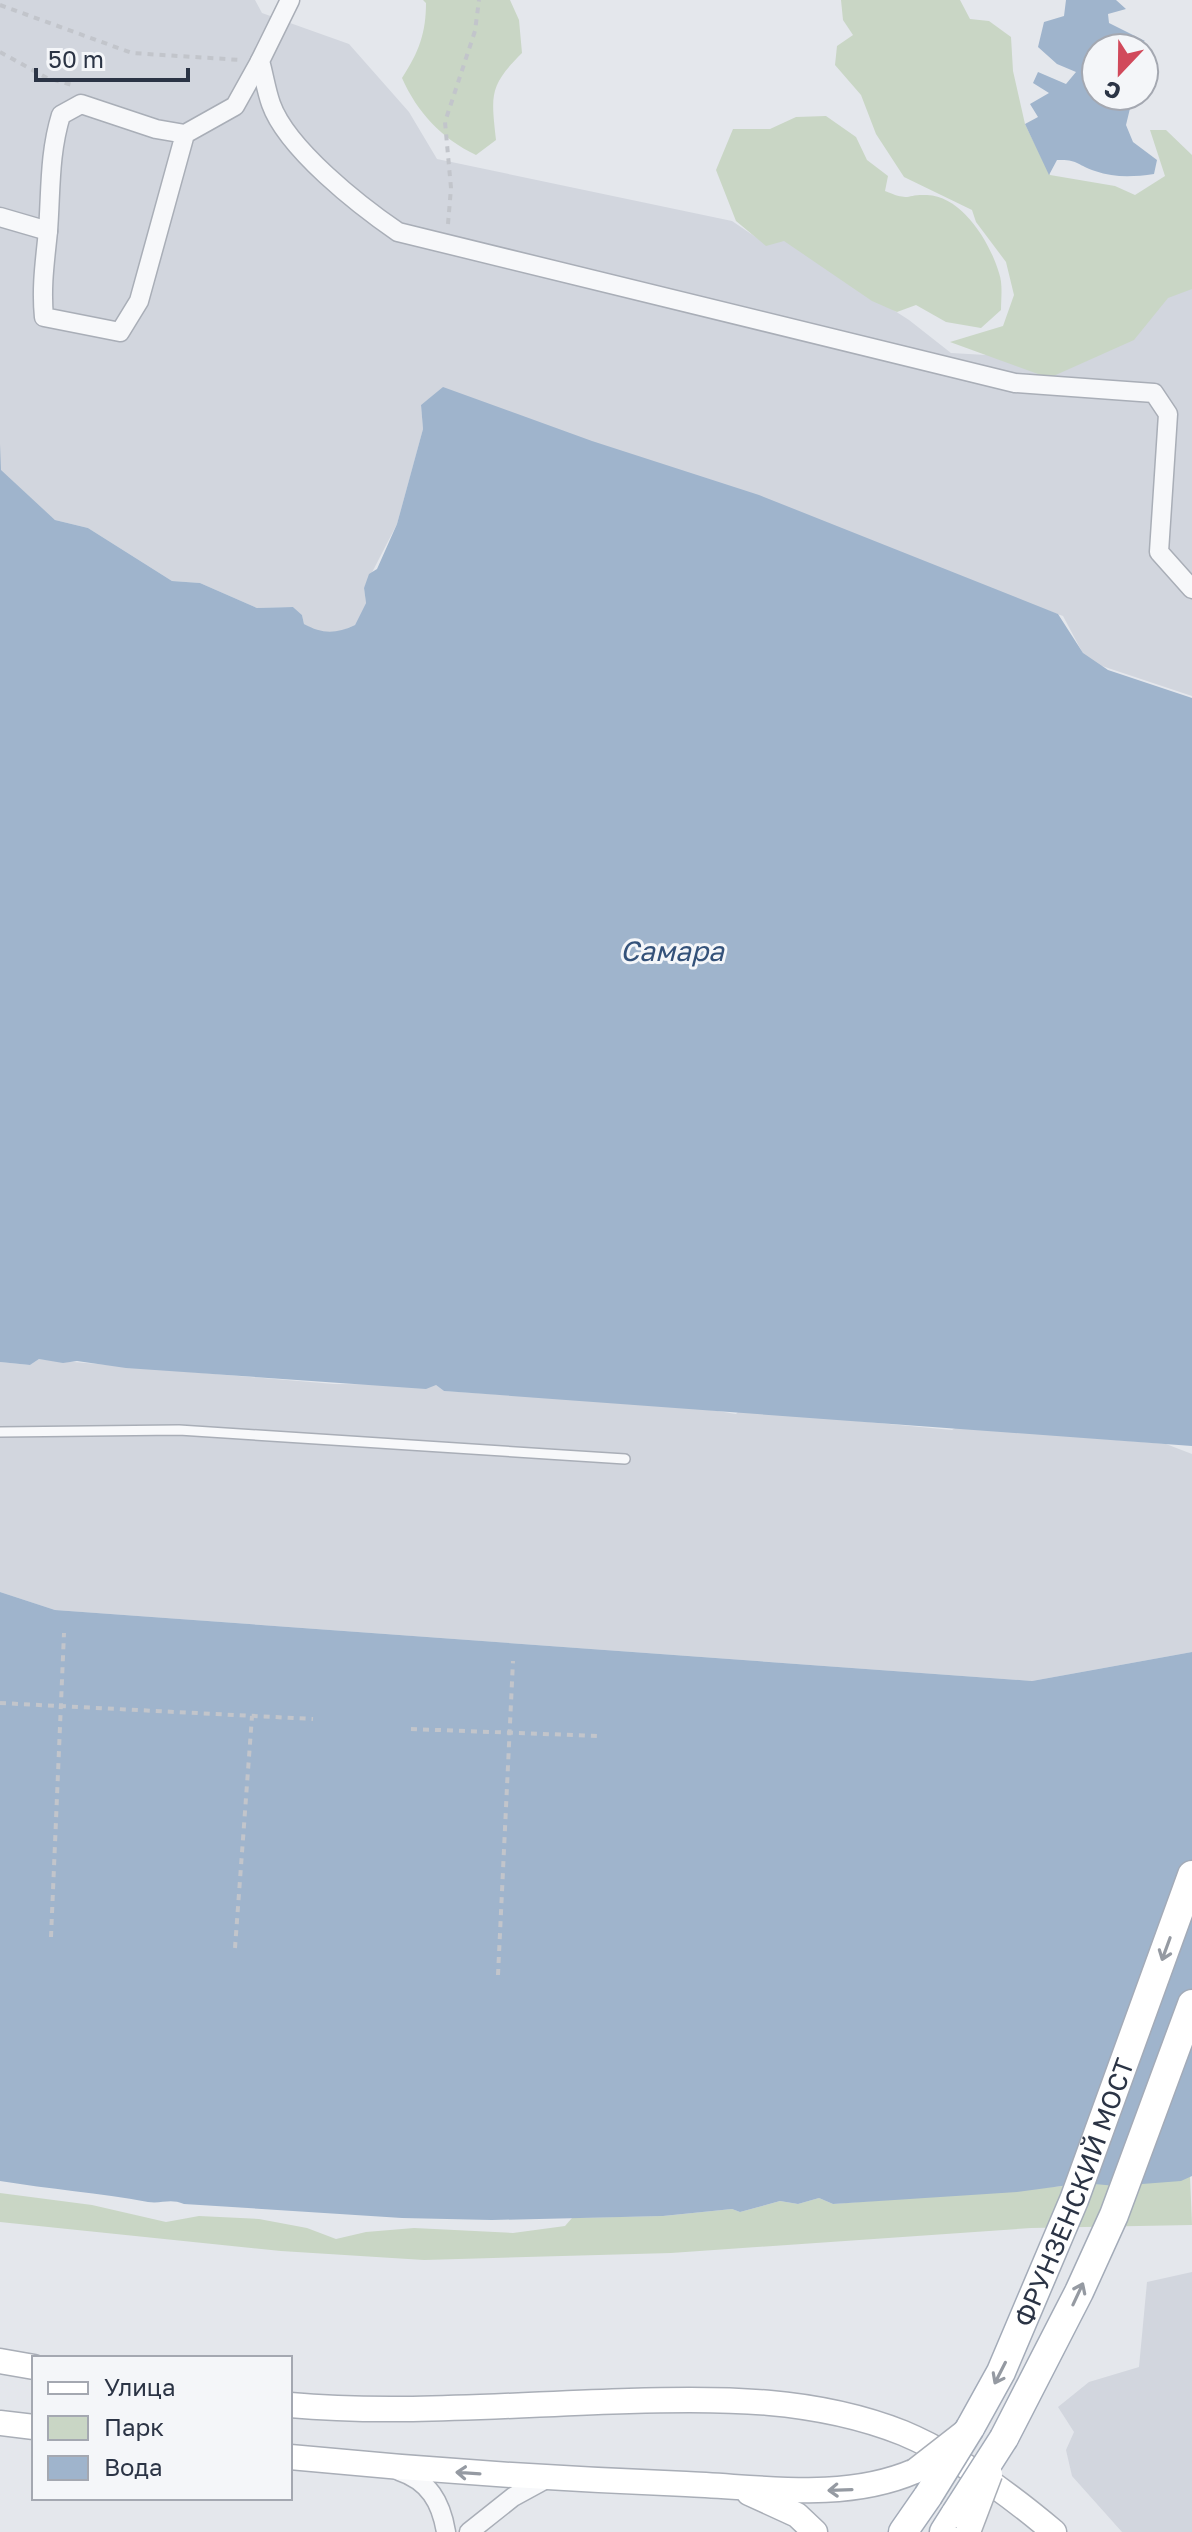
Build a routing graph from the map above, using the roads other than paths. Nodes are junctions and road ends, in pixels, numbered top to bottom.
1 (290, 0) edge
2 (260, 61) junction
3 (185, 134) junction
4 (0, 217) edge
5 (48, 231) junction
6 (1192, 589) edge
7 (0, 1432) edge
8 (625, 1459) dead end
9 (1192, 1875) edge
10 (1192, 2004) edge
11 (0, 2361) edge
12 (32, 2367) edge
13 (292, 2405) edge
14 (0, 2423) edge
15 (32, 2427) edge
16 (970, 2428) junction
17 (292, 2457) edge
18 (389, 2467) junction
19 (546, 2479) junction
20 (732, 2487) junction
21 (956, 2526) edge
22 (446, 2532) edge
23 (469, 2532) edge
24 (815, 2532) edge
25 (903, 2532) edge
26 (1054, 2532) edge

1 - 2 street
2 - 3 street
2 - 6 street
3 - 5 street
3 - 5 street
4 - 5 street
7 - 8 lane
9 -> 16 main road, ФРУНЗЕНСКИЙ МОСТ
21 -> 10 main road, ФРУНЗЕНСКИЙ МОСТ, bridge
11 - 12 main road
13 - 26 main road
14 - 15 main road
16 -> 20 main road, bridge
16 - 25 main road, ФРУНЗЕНСКИЙ МОСТ, bridge
17 - 18 main road
19 -> 18 main road
18 - 22 street
19 - 20 main road
19 - 23 street
20 - 24 main road

